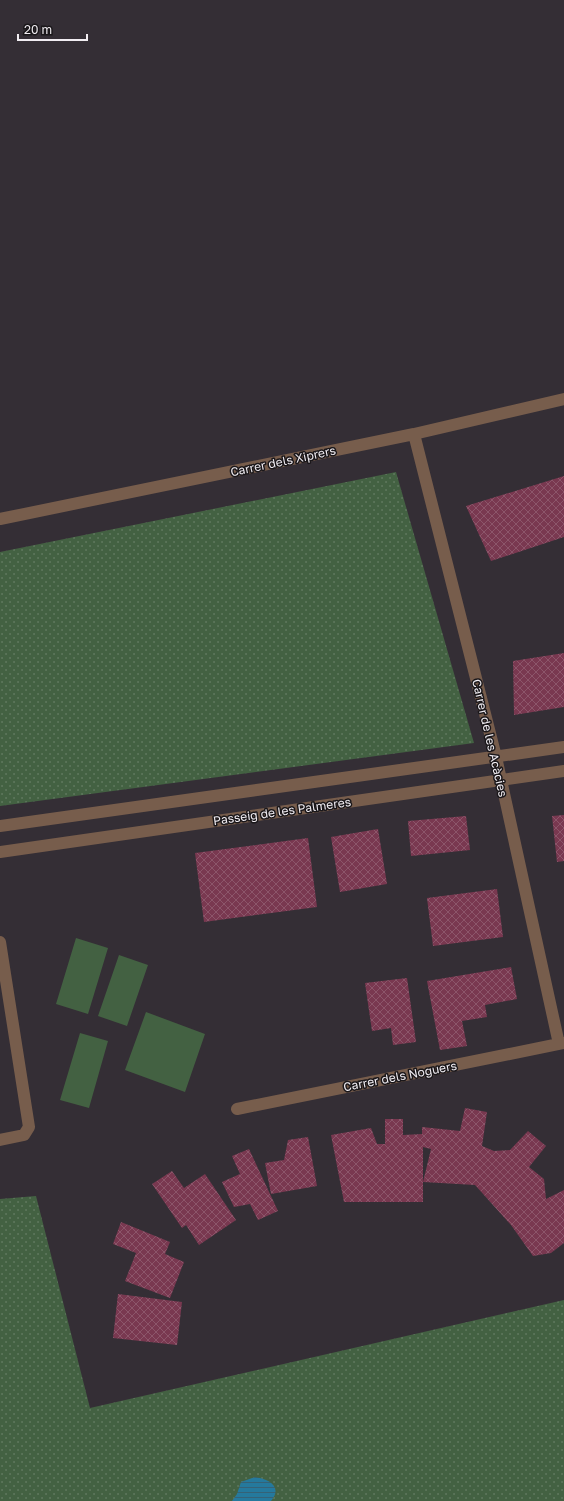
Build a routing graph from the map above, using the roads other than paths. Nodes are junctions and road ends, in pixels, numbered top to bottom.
1 (564, 398) edge
2 (414, 434) junction
3 (0, 519) edge
4 (564, 747) edge
5 (496, 757) junction
6 (564, 771) edge
7 (500, 780) junction
8 (0, 826) edge
9 (0, 852) edge
10 (0, 942) edge
11 (562, 1044) edge
12 (237, 1109) dead end
13 (0, 1140) edge

1 - 2 street, Carrer dels Xiprers
2 - 3 street, Carrer dels Xiprers
2 - 5 street, Carrer de les Acàcies
4 - 5 street, Passeig de les Palmeres
5 - 7 street, Carrer de les Acàcies
5 - 8 street, Passeig de les Palmeres
6 - 7 street, Passeig de les Palmeres
7 - 9 street, Passeig de les Palmeres
7 - 11 street, Carrer de les Acàcies
10 - 13 street
11 - 12 street, Carrer dels Noguers

